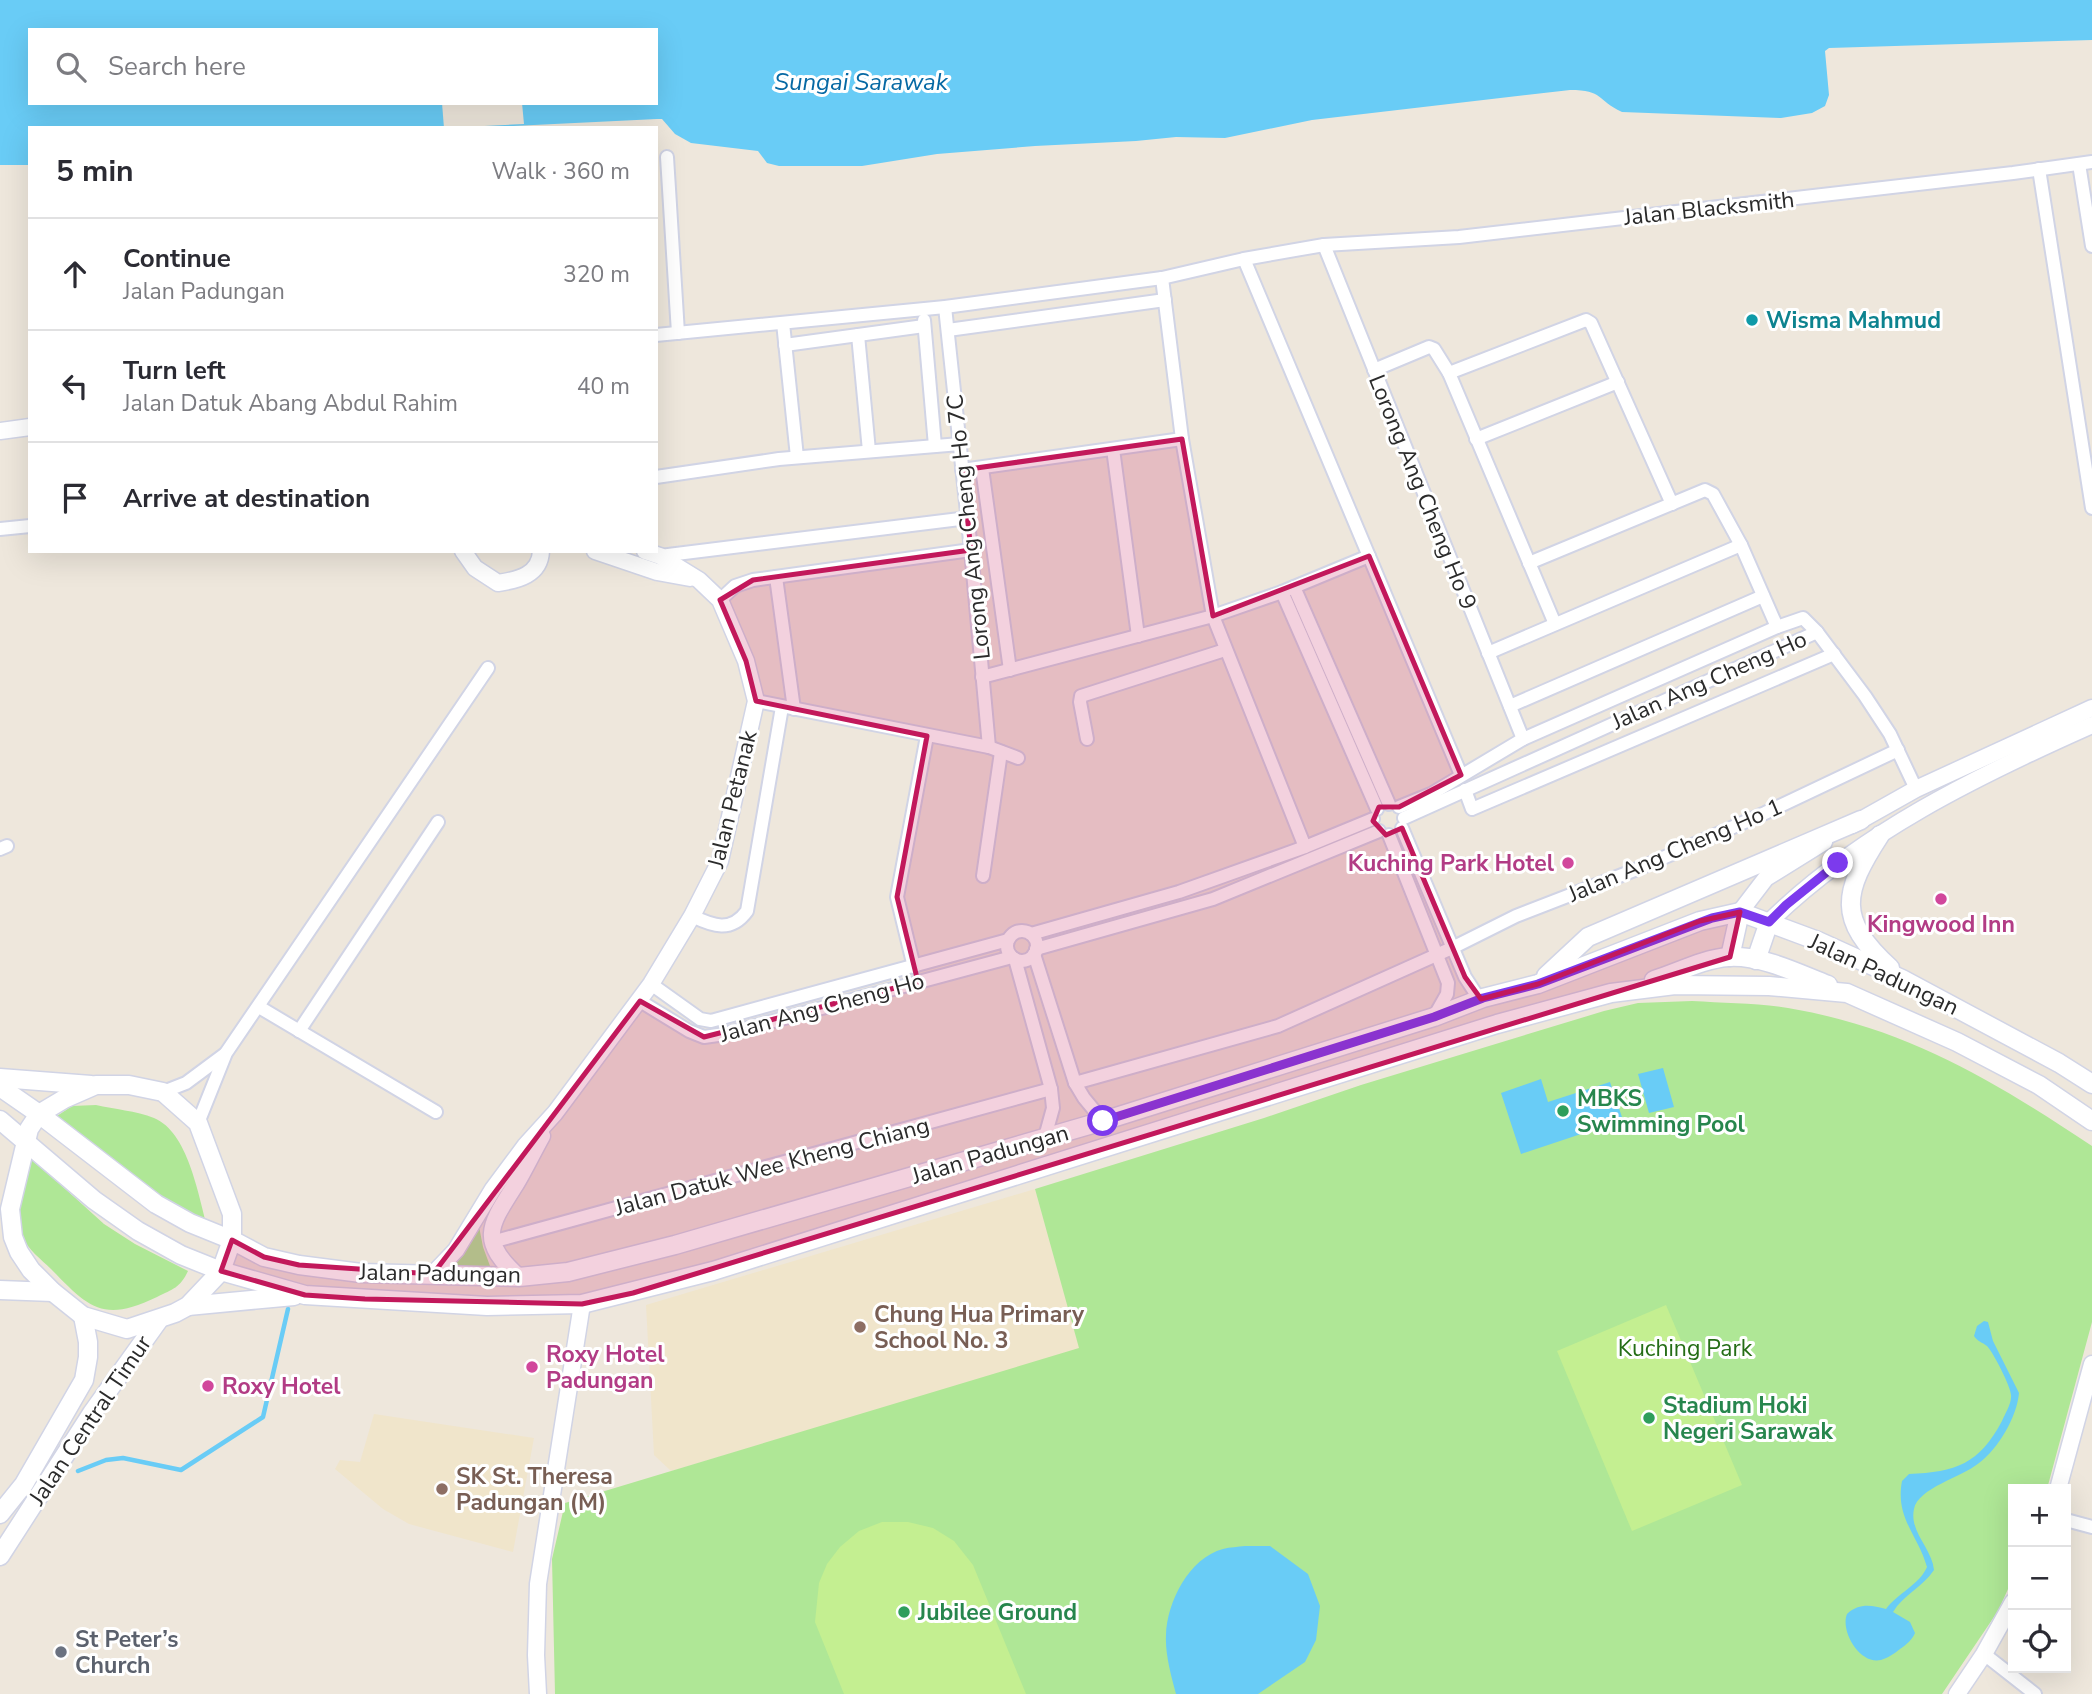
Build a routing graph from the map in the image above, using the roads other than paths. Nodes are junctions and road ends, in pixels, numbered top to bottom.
1 (667, 157) dead end
2 (2085, 163) edge
3 (2039, 169) junction
4 (1324, 246) junction
5 (2092, 246) edge
6 (1244, 259) junction
7 (1162, 278) junction
8 (1165, 300) junction
9 (945, 307) junction
10 (923, 309) junction
11 (783, 323) junction
12 (924, 326) junction
13 (947, 330) junction
14 (678, 333) junction
15 (658, 335) edge
16 (858, 335) junction
17 (785, 345) junction
18 (1374, 370) junction
19 (1449, 373) junction
20 (1618, 382) junction
21 (28, 427) edge
22 (0, 431) edge
23 (1182, 439) junction
24 (1476, 439) junction
25 (960, 444) junction
26 (935, 446) junction
27 (1113, 449) junction
28 (869, 452) junction
29 (797, 457) junction
30 (982, 467) junction
31 (962, 470) junction
32 (658, 477) edge
33 (1672, 504) junction
34 (2092, 508) edge
35 (968, 518) junction
36 (28, 526) edge
37 (0, 529) edge
38 (1741, 545) junction
39 (971, 550) junction
40 (464, 553) edge
41 (601, 553) edge
42 (653, 554) edge
43 (541, 555) edge
44 (1369, 556) junction
45 (1529, 563) junction
46 (776, 577) junction
47 (699, 580) junction
48 (1288, 590) junction
49 (1763, 596) junction
50 (720, 600) junction
51 (1213, 616) junction
52 (1555, 624) junction
53 (1776, 627) junction
54 (1817, 632) junction
55 (1138, 636) junction
56 (1225, 650) junction
57 (1488, 653) junction
58 (1834, 654) junction
59 (488, 668) dead end
60 (1010, 670) junction
61 (982, 677) junction
62 (755, 701) junction
63 (1510, 706) junction
64 (788, 708) junction
65 (2092, 708) edge
66 (2092, 725) edge
67 (928, 736) junction
68 (1087, 739) dead end
69 (1523, 739) junction
70 (995, 750) junction
71 (1898, 750) junction
72 (1018, 758) dead end
73 (1461, 775) junction
74 (1916, 789) junction
75 (1465, 790) junction
76 (1391, 814) junction
77 (1861, 820) junction
78 (438, 822) dead end
79 (1384, 833) junction
80 (1880, 835) junction
81 (1305, 847) junction
82 (983, 876) dead end
83 (1740, 912) junction
84 (692, 916) junction
85 (1769, 922) junction
86 (1031, 934) junction
87 (1008, 940) junction
88 (1452, 948) junction
89 (1035, 952) junction
90 (1437, 955) junction
91 (1730, 957) junction
92 (1013, 958) junction
93 (1755, 960) junction
94 (914, 967) junction
95 (1902, 979) junction
96 (1538, 984) junction
97 (651, 985) junction
98 (1611, 993) junction
99 (1847, 993) junction
100 (1483, 998) junction
101 (639, 1001) junction
102 (259, 1007) junction
103 (1434, 1017) junction
104 (299, 1031) junction
105 (226, 1053) junction
106 (0, 1078) edge
107 (1075, 1083) junction
108 (2092, 1084) edge
109 (96, 1086) junction
110 (0, 1087) edge
111 (1051, 1089) junction
112 (163, 1092) junction
113 (436, 1112) dead end
114 (555, 1113) junction
115 (39, 1114) junction
116 (0, 1120) edge
117 (1103, 1121) junction
118 (2092, 1121) edge
119 (198, 1123) junction
120 (1045, 1137) junction
121 (26, 1143) junction
122 (10, 1209) junction
123 (0, 1228) edge
124 (232, 1240) junction
125 (492, 1242) junction
126 (221, 1271) junction
127 (433, 1274) junction
128 (519, 1277) junction
129 (0, 1290) edge
130 (53, 1292) junction
131 (305, 1294) junction
132 (582, 1304) junction
133 (188, 1306) junction
134 (82, 1316) junction
135 (158, 1321) junction
136 (2092, 1364) edge
137 (2059, 1484) edge
138 (0, 1514) edge
139 (2071, 1521) edge
140 (2092, 1527) edge
141 (0, 1556) edge
142 (2009, 1610) edge
143 (1984, 1654) junction
144 (538, 1694) edge
145 (1957, 1694) edge
146 (2035, 1694) edge

1 - 14 street
2 - 3 street, Jalan Blacksmith
2 - 5 street
3 - 4 street, Jalan Blacksmith
3 - 34 street
4 - 6 street, Jalan Blacksmith
4 - 18 street, Lorong Ang Cheng Ho 9
6 - 7 street, Jalan Blacksmith
6 - 44 street
7 - 8 street
7 - 9 street, Jalan Blacksmith
8 - 13 street
8 - 23 street
9 - 10 street, Jalan Blacksmith
9 - 13 street, Lorong Ang Cheng Ho 7C
10 - 11 street, Jalan Blacksmith
10 - 12 street
11 - 14 street, Jalan Blacksmith
11 - 17 street
12 - 16 street
12 - 26 street
13 - 25 street, Lorong Ang Cheng Ho 7C
14 - 15 street, Jalan Blacksmith
16 - 17 street
16 - 28 street
17 - 29 street
18 - 19 street
18 - 57 street, Lorong Ang Cheng Ho 9
19 - 20 street
19 - 24 street
20 - 24 street
20 - 33 street
21 - 22 street
23 - 27 street
23 - 51 street
24 - 45 street
25 - 26 street
25 - 31 street, Lorong Ang Cheng Ho 7C
26 - 28 street
27 - 30 street
27 - 55 street
28 - 29 street
29 - 32 street
30 - 31 street
30 - 60 street
31 - 35 street, Lorong Ang Cheng Ho 7C
33 - 38 street
33 - 45 street
35 - 39 street, Lorong Ang Cheng Ho 7C
35 - 42 street
36 - 37 street
38 - 49 street
38 - 52 street
39 - 46 street
39 - 61 street, Lorong Ang Cheng Ho 7C
40 - 43 street
41 - 47 street
42 - 47 street, Jalan Petanak
44 - 48 street
44 - 73 street
45 - 52 street
46 - 50 street
46 - 64 street
47 - 50 street, Jalan Petanak
48 - 51 street
48 - 76 street
49 - 53 street
49 - 63 street
50 - 62 street, Jalan Petanak
51 - 55 street
51 - 56 street
52 - 57 street
53 - 54 street, Jalan Ang Cheng Ho
53 - 69 street, Jalan Ang Cheng Ho
54 - 58 street
54 - 75 street, Jalan Ang Cheng Ho
55 - 60 street
56 - 68 street
56 - 81 street
57 - 63 street, Lorong Ang Cheng Ho 9
58 - 71 street
58 - 75 street
59 - 102 street
60 - 61 street
61 - 70 street, Lorong Ang Cheng Ho 7C
62 - 64 street
62 - 84 street, Jalan Petanak
63 - 69 street, Lorong Ang Cheng Ho 9
64 - 67 street
64 - 84 street
65 - 74 street
66 - 80 street
67 - 70 street
67 - 94 street
69 - 73 street, Jalan Ang Cheng Ho
70 - 72 street
70 - 82 street, Lorong Ang Cheng Ho 7C
71 - 74 street
71 - 88 street, Jalan Ang Cheng Ho 1
73 - 76 street, Jalan Ang Cheng Ho
74 - 77 street
75 - 76 street, Jalan Ang Cheng Ho
76 - 79 street
76 - 79 street
76 - 81 street, Jalan Ang Cheng Ho
76 - 88 street
77 - 83 street
77 - 96 main road
78 - 104 street
79 - 89 street
79 - 90 street
80 - 85 street
80 - 95 main road
81 - 86 street, Jalan Ang Cheng Ho
83 - 85 main road, Jalan Padungan
83 - 91 main road
83 - 96 main road, Jalan Padungan
84 - 97 street, Jalan Petanak
85 - 93 main road
85 - 95 main road, Jalan Padungan
86 - 87 street
86 - 89 street
87 - 92 street
87 - 94 street, Jalan Ang Cheng Ho
88 - 90 street
88 - 100 street
89 - 92 street
89 - 107 street
90 - 103 street
90 - 107 street
91 - 93 main road
91 - 98 main road
92 - 101 street, Jalan Ang Cheng Ho
92 - 111 street
93 - 99 main road
94 - 97 street, Jalan Ang Cheng Ho
95 - 108 main road, Jalan Padungan
96 - 100 main road, Jalan Padungan
97 - 101 street, Jalan Petanak
98 - 99 main road, Jalan Padungan
98 - 132 main road, Jalan Padungan
99 - 118 main road, Jalan Padungan
100 - 103 main road, Jalan Padungan
101 - 114 street, Jalan Petanak
102 - 104 street
102 - 105 street
103 - 117 main road, Jalan Padungan
104 - 113 street
105 - 112 street
105 - 119 street
106 - 109 main road
107 - 117 street
109 - 112 main road
109 - 115 main road
110 - 115 main road, Jalan Padungan
111 - 120 street
111 - 125 street, Jalan Datuk Wee Kheng Chiang
112 - 119 main road
114 - 125 street, Jalan Petanak
114 - 127 street, Jalan Petanak
115 - 121 main road
115 - 124 main road, Jalan Padungan
116 - 121 main road, Jalan Padungan
117 - 120 main road, Jalan Padungan
119 - 124 main road
120 - 128 main road, Jalan Padungan
121 - 122 main road
121 - 126 main road, Jalan Padungan
122 - 123 main road
122 - 130 main road
124 - 126 main road
124 - 127 main road, Jalan Padungan
125 - 128 street
126 - 131 main road, Jalan Padungan
126 - 133 main road
127 - 128 main road, Jalan Padungan
129 - 130 main road
130 - 134 main road
131 - 132 main road, Jalan Padungan
131 - 133 main road
132 - 144 street
133 - 135 main road
134 - 135 main road
134 - 138 main road, Jalan Central Timur
135 - 141 main road, Jalan Central Timur
136 - 137 street
139 - 140 street
142 - 143 street
143 - 145 street
143 - 146 street

